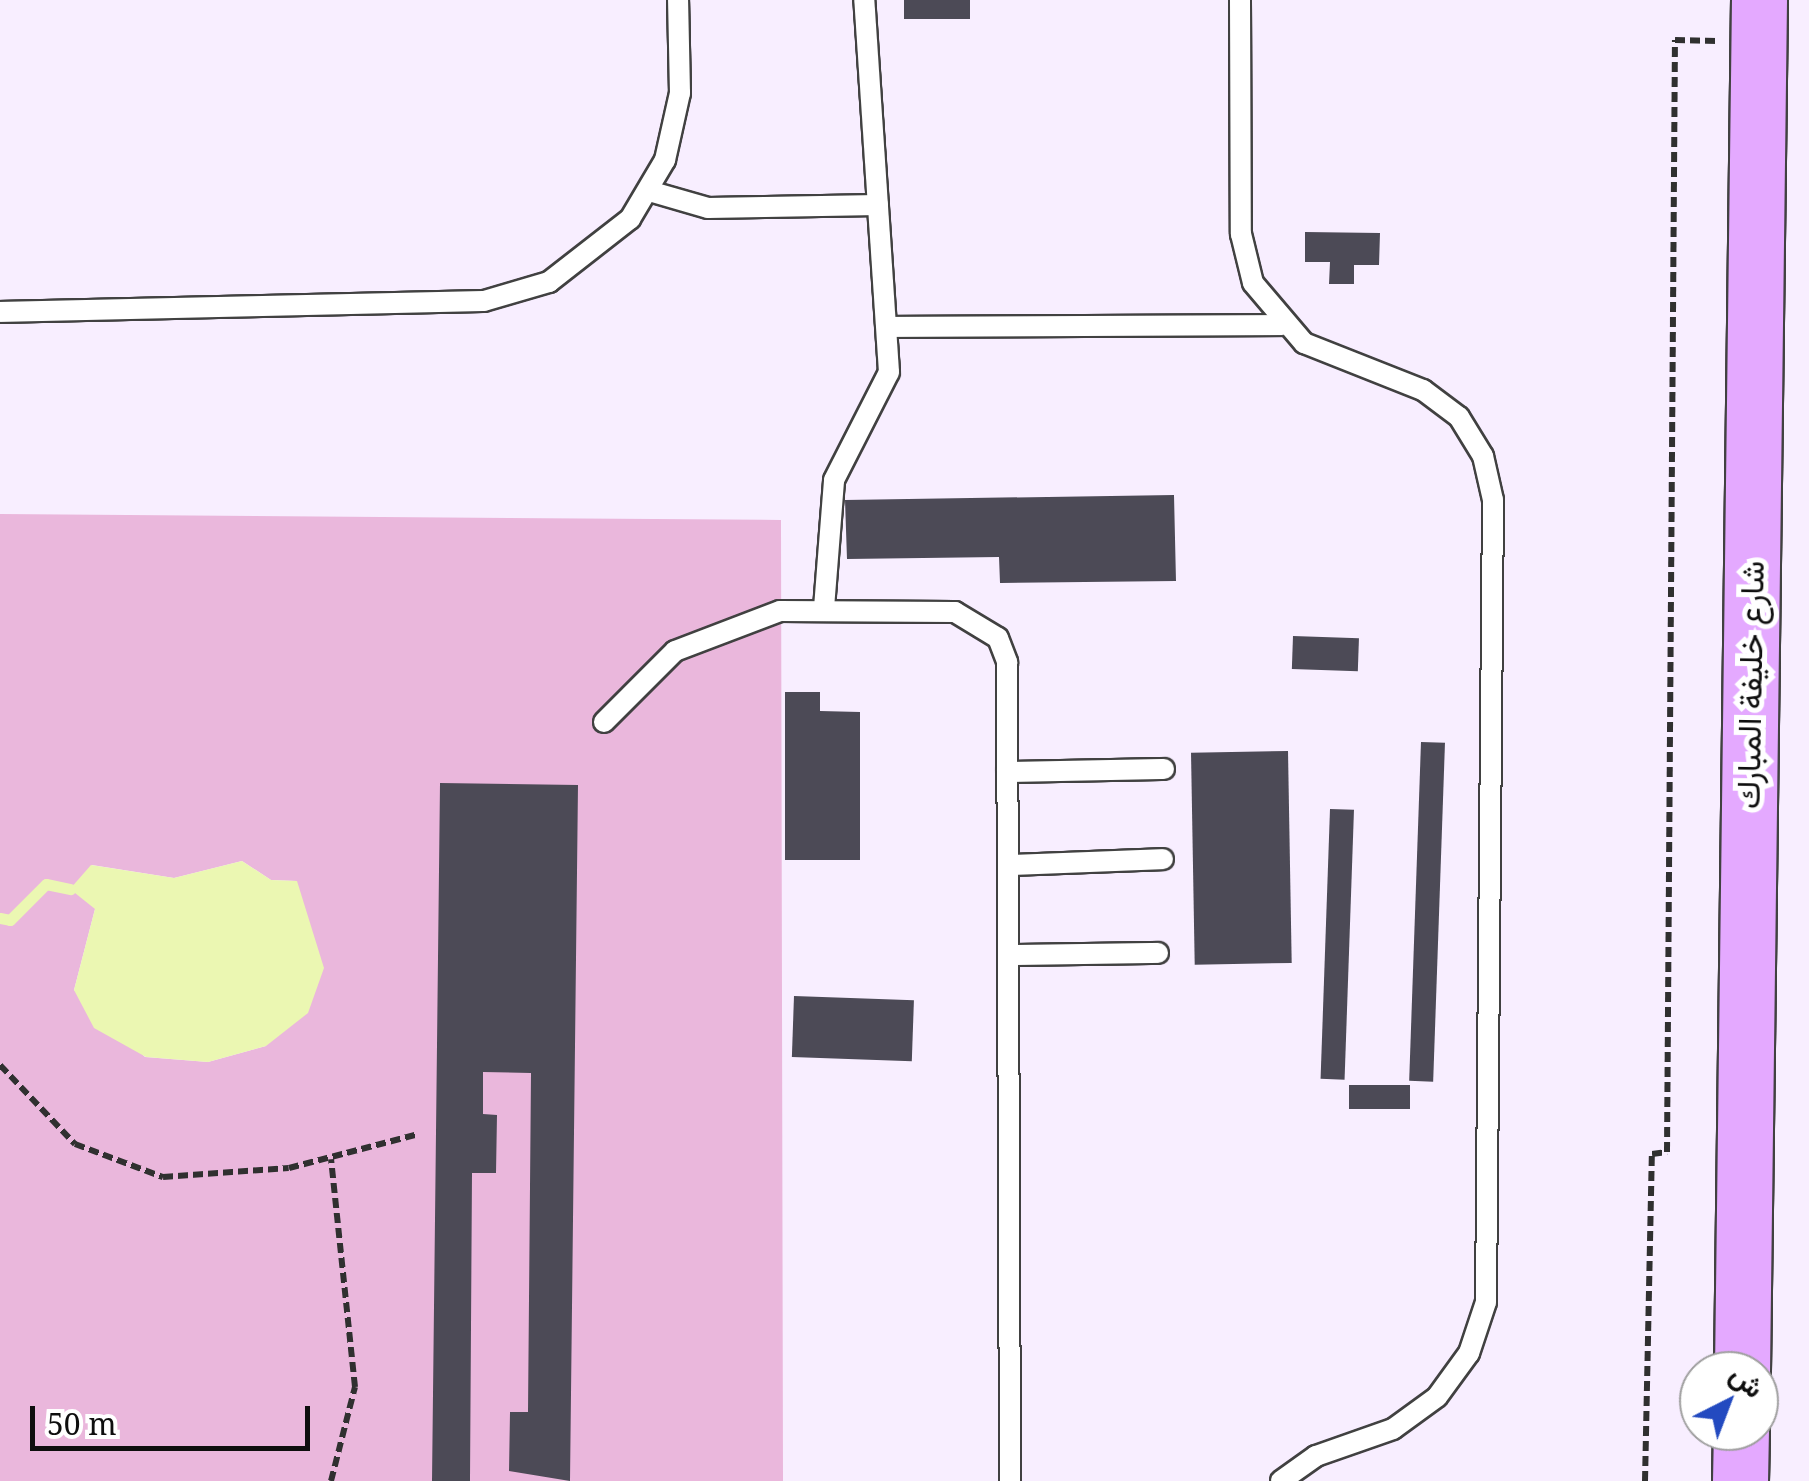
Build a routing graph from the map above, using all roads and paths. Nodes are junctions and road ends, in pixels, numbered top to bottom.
1 (678, 0) edge
2 (864, 0) edge
3 (1240, 0) edge
4 (1758, 21) edge
5 (650, 191) junction
6 (878, 205) junction
7 (0, 312) edge
8 (1282, 325) junction
9 (887, 327) junction
10 (824, 608) junction
11 (604, 722) dead end
12 (1164, 769) dead end
13 (1008, 772) junction
14 (1162, 860) dead end
15 (1008, 864) junction
16 (1158, 953) dead end
17 (1009, 955) junction
18 (0, 1065) edge
19 (419, 1134) dead end
20 (331, 1160) junction
21 (1742, 1351) edge
22 (1741, 1451) edge
23 (331, 1481) edge
24 (1010, 1481) edge
25 (1282, 1481) edge
26 (1645, 1481) edge
27 (1740, 1481) edge

1 - 5 lane
2 - 6 lane
3 - 8 lane
4 - 21 main road, شارع خليفة المبارك
4 - 26 path
5 - 6 lane
5 - 7 lane
6 - 9 lane
8 - 9 lane
8 - 25 lane
9 - 10 lane
10 - 11 lane
10 - 13 lane
12 - 13 lane
13 - 15 lane
14 - 15 lane
15 - 17 lane
16 - 17 lane
17 - 24 lane
18 - 20 path
19 - 20 path
20 - 23 path
22 - 27 main road

